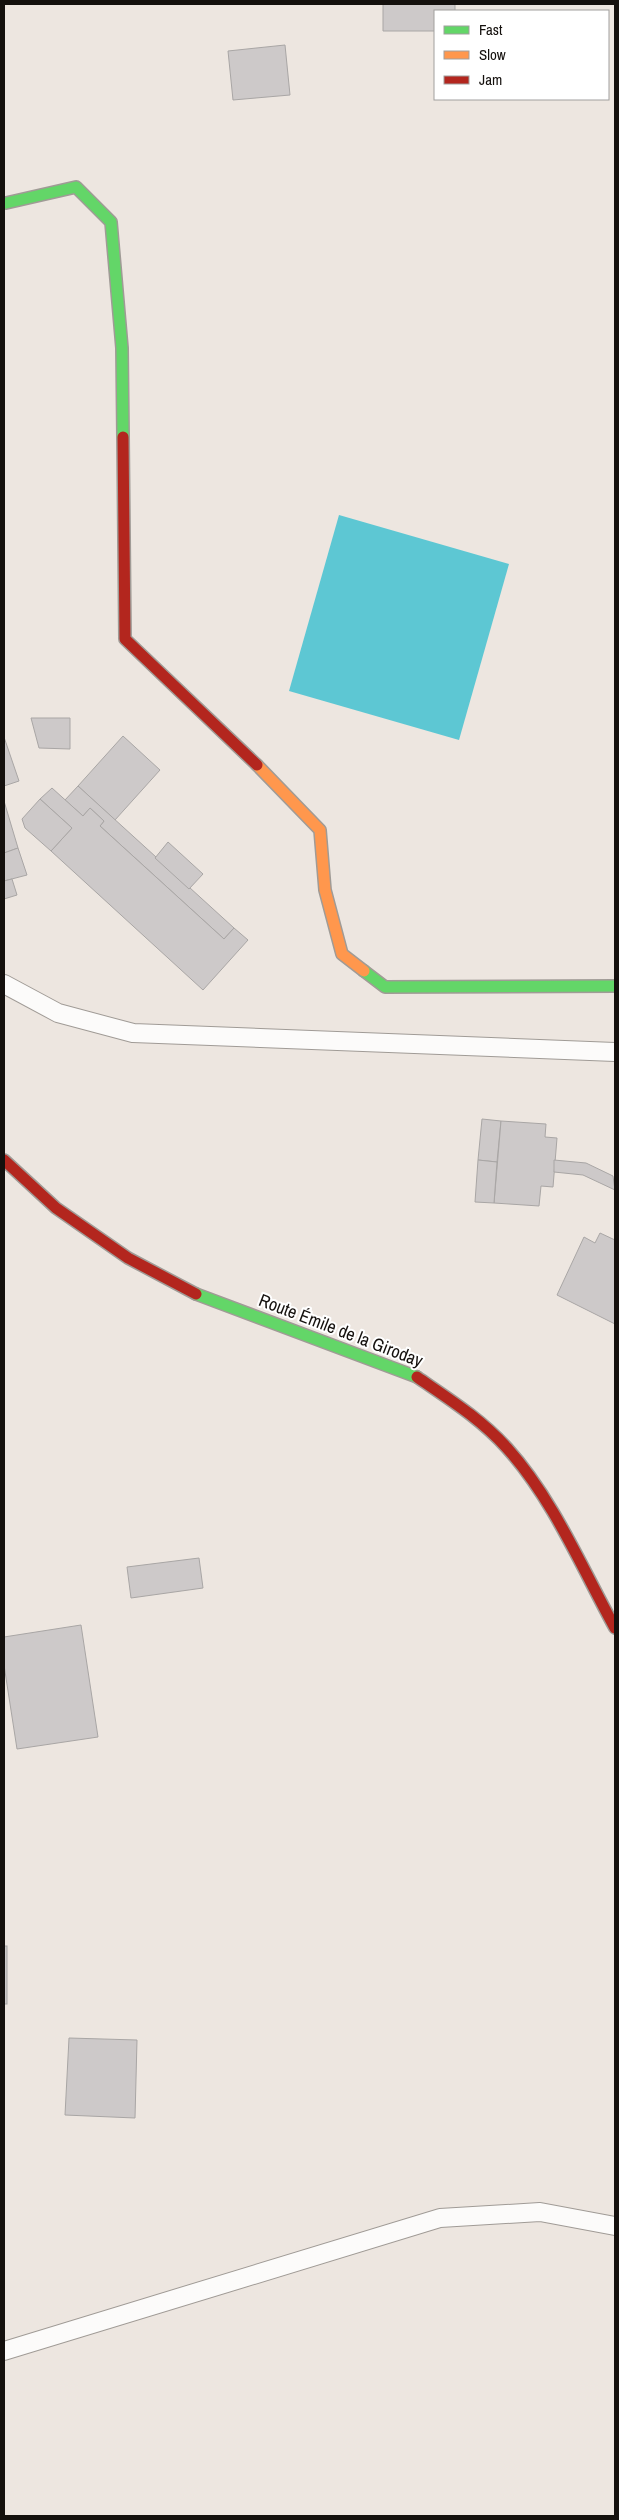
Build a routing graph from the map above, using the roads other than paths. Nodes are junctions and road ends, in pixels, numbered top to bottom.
1 (6, 203) dead end
2 (4, 984) edge
3 (615, 986) edge
4 (615, 1052) edge
5 (4, 1160) edge
6 (615, 1628) edge
7 (615, 2226) edge
8 (4, 2351) edge

1 - 3 street
2 - 4 lane
5 - 6 street, Route Émile de la Giroday
7 - 8 lane

